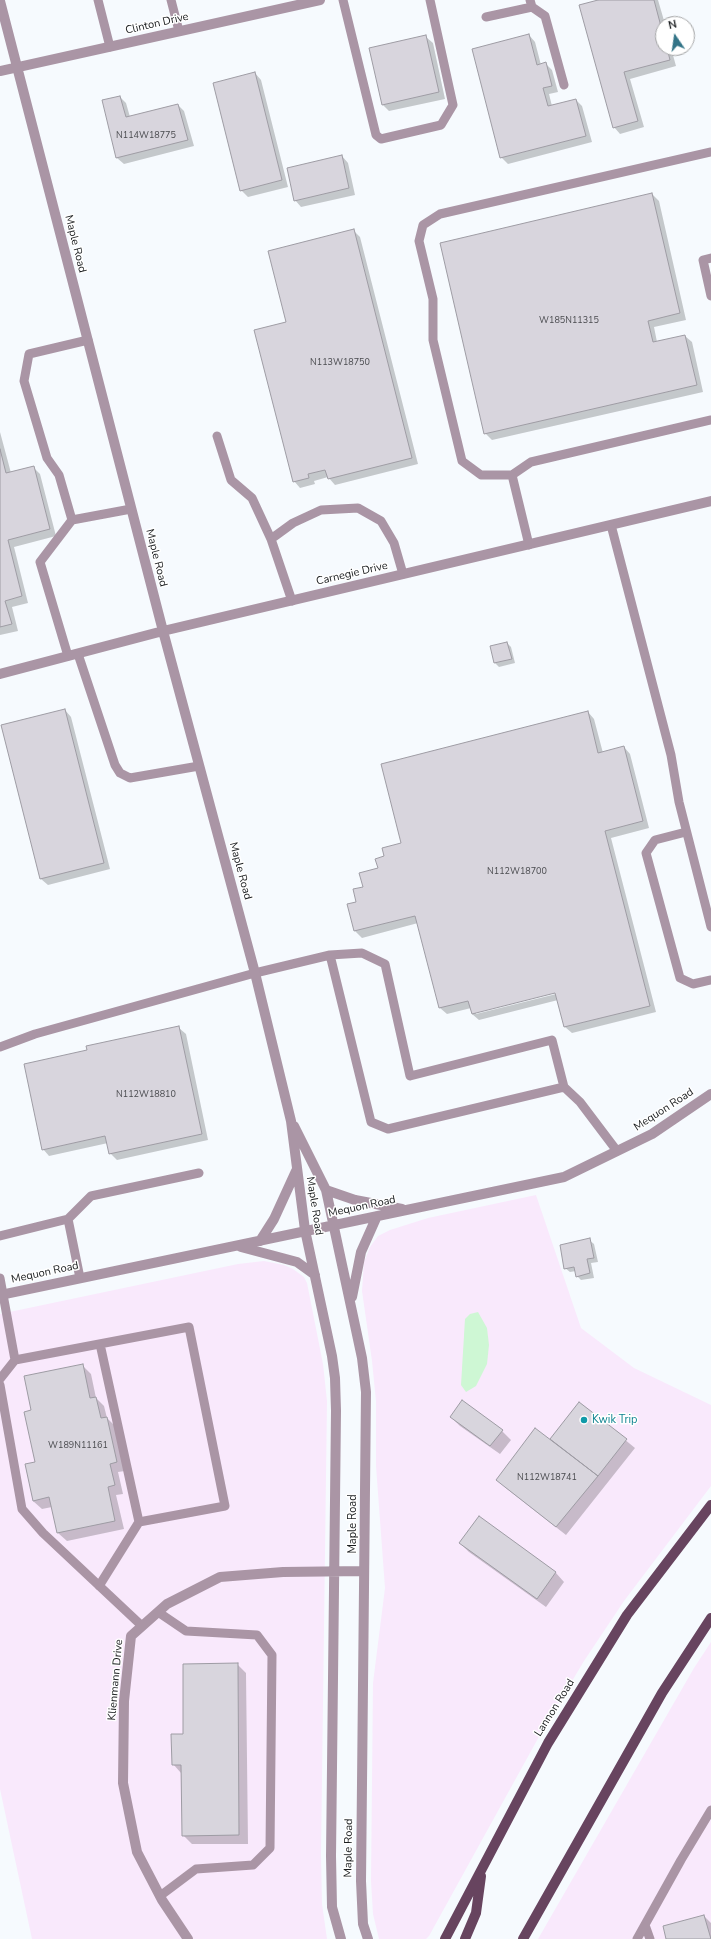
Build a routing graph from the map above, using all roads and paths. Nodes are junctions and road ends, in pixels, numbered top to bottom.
1 (98, 0) edge
2 (171, 0) edge
3 (320, 0) edge
4 (343, 0) edge
5 (430, 0) edge
6 (0, 1) edge
7 (531, 4) edge
8 (486, 17) dead end
9 (179, 31) junction
10 (110, 47) junction
11 (17, 67) junction
12 (0, 71) edge
13 (564, 85) dead end
14 (711, 152) edge
15 (711, 258) edge
16 (711, 296) edge
17 (88, 340) junction
18 (711, 420) edge
19 (217, 436) dead end
20 (512, 475) junction
21 (711, 501) edge
22 (131, 509) junction
23 (72, 520) junction
24 (611, 525) junction
25 (271, 539) junction
26 (529, 545) junction
27 (403, 574) junction
28 (292, 601) junction
29 (163, 632) junction
30 (73, 655) junction
31 (0, 674) edge
32 (199, 766) junction
33 (686, 832) junction
34 (711, 927) edge
35 (330, 954) junction
36 (255, 973) junction
37 (711, 980) edge
38 (0, 1047) edge
39 (564, 1087) junction
40 (711, 1094) edge
41 (291, 1121) junction
42 (617, 1151) junction
43 (296, 1171) junction
44 (199, 1173) dead end
45 (326, 1190) junction
46 (408, 1210) junction
47 (377, 1216) junction
48 (68, 1219) junction
49 (334, 1226) junction
50 (306, 1230) junction
51 (0, 1236) edge
52 (260, 1241) junction
53 (237, 1246) junction
54 (315, 1275) junction
55 (0, 1278) edge
56 (80, 1278) junction
57 (2, 1294) edge
58 (351, 1303) junction
59 (100, 1344) junction
60 (15, 1360) junction
61 (0, 1379) edge
62 (0, 1385) edge
63 (711, 1505) edge
64 (139, 1522) junction
65 (364, 1571) junction
66 (335, 1572) junction
67 (99, 1586) junction
68 (158, 1612) junction
69 (711, 1618) edge
70 (142, 1626) junction
71 (711, 1810) edge
72 (482, 1868) junction
73 (160, 1896) junction
74 (645, 1925) junction
75 (447, 1936) edge
76 (188, 1939) edge
77 (342, 1939) edge
78 (368, 1939) edge
79 (439, 1939) edge
80 (465, 1939) edge
81 (523, 1939) edge
82 (637, 1939) edge
83 (650, 1939) edge

1 - 10 lane
2 - 9 lane
3 - 9 street, Clinton Drive
4 - 5 lane
6 - 11 street, Maple Road
7 - 8 lane
7 - 13 lane
9 - 10 street, Clinton Drive
10 - 11 street, Clinton Drive
11 - 12 street, Clinton Drive
11 - 17 street, Maple Road
14 - 20 lane
15 - 16 lane
17 - 22 street, Maple Road
17 - 23 lane
18 - 20 lane
19 - 25 lane
20 - 26 lane
21 - 24 street, Carnegie Drive
22 - 23 lane
22 - 29 street, Maple Road
23 - 30 lane
24 - 26 street, Carnegie Drive
24 - 33 lane
25 - 27 lane
25 - 28 lane
26 - 27 street, Carnegie Drive
27 - 28 street, Carnegie Drive
28 - 29 street, Carnegie Drive
29 - 30 street, Carnegie Drive
29 - 32 street, Maple Road
30 - 31 street, Carnegie Drive
30 - 32 lane
32 - 36 street, Maple Road
33 - 34 lane
33 - 37 lane
35 - 36 lane
35 - 39 lane
35 - 39 lane
36 - 38 lane
36 - 41 street, Maple Road
39 - 42 lane
40 - 42 street, Mequon Road
41 - 43 street, Maple Road
41 - 45 street, Maple Road
42 - 46 street, Mequon Road
43 - 50 street, Maple Road
43 - 52 street
44 - 48 lane
45 - 46 street
45 - 49 street, Maple Road
46 - 47 street, Mequon Road
47 - 49 street, Mequon Road
47 - 58 street
48 - 51 lane
48 - 56 lane
49 - 50 street, Mequon Road
49 - 58 street, Maple Road
50 - 52 street, Mequon Road
50 - 54 street, Maple Road
52 - 53 street, Mequon Road
53 - 54 street
53 - 56 street, Mequon Road
54 - 66 street, Maple Road
55 - 57 lane
56 - 57 street, Mequon Road
57 - 60 lane
58 - 65 street, Maple Road
59 - 60 lane
59 - 64 lane
59 - 64 lane
60 - 61 lane
62 - 67 lane
63 - 72 main road, Lannon Road
64 - 67 lane
65 - 66 street, Klienmann Drive
65 - 78 street, Maple Road
66 - 68 street, Klienmann Drive
66 - 77 street, Maple Road
67 - 70 lane
68 - 70 street, Klienmann Drive
68 - 73 lane
69 - 81 main road
70 - 73 street, Klienmann Drive
71 - 74 lane
72 - 75 main road, Lannon Road
72 - 80 main road
73 - 76 street, Klienmann Drive
74 - 82 lane
74 - 83 lane
75 - 79 main road

